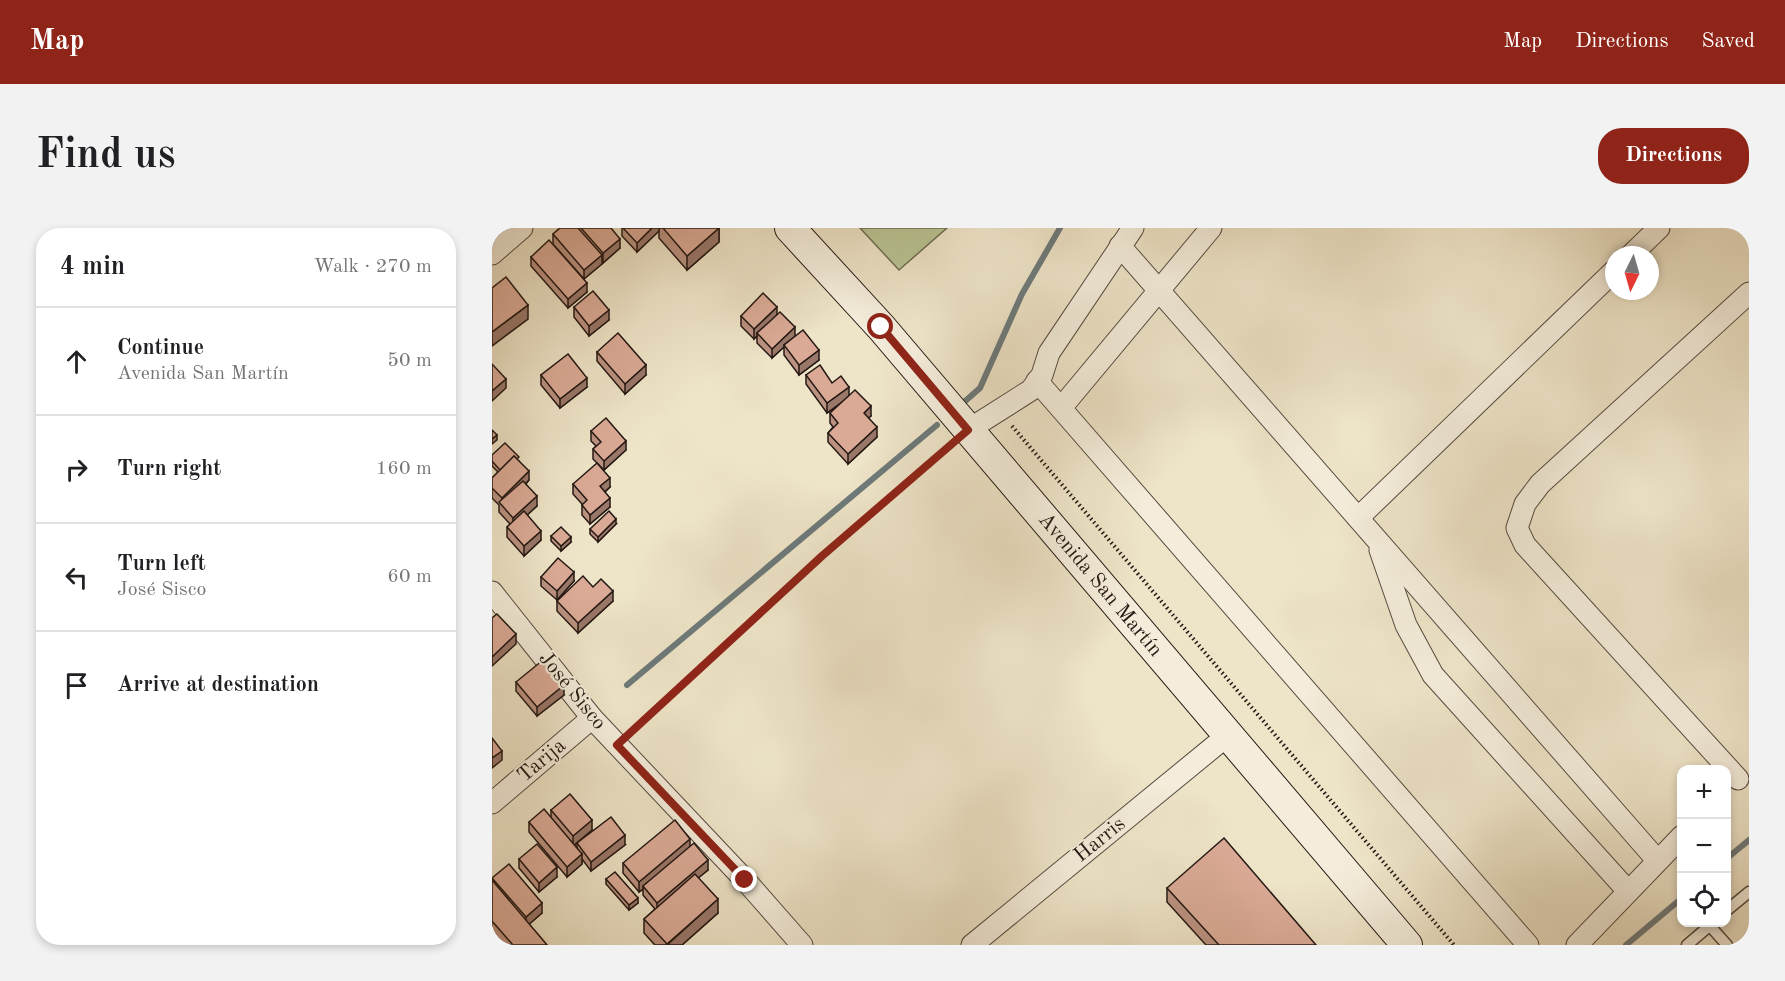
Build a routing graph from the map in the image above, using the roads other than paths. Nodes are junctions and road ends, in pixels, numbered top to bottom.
1 (522, 228) edge
2 (790, 228) edge
3 (1133, 228) edge
4 (1211, 228) edge
5 (1659, 228) edge
6 (1120, 246) junction
7 (1640, 246) edge
8 (492, 254) edge
9 (1605, 280) edge
10 (1159, 290) junction
11 (1749, 293) edge
12 (1037, 381) junction
13 (1061, 408) junction
14 (968, 430) junction
15 (1358, 518) junction
16 (1376, 538) junction
17 (492, 592) edge
18 (592, 718) junction
19 (1228, 735) junction
20 (1738, 779) edge
21 (492, 803) edge
22 (1677, 841) edge
23 (1657, 860) junction
24 (1627, 890) junction
25 (1749, 892) edge
26 (1731, 907) edge
27 (1709, 927) edge
28 (1714, 927) edge
29 (802, 945) edge
30 (972, 945) edge
31 (1407, 945) edge
32 (1528, 945) edge
33 (1577, 945) edge
34 (1688, 945) edge
35 (1727, 945) edge

1 - 8 street
2 - 14 street, Avenida San Martín
3 - 6 street
4 - 10 street
5 - 7 street
6 - 10 street
6 - 12 street
9 - 15 street
10 - 13 street
10 - 15 street
11 - 20 street
12 - 13 street
12 - 14 street
13 - 32 street
14 - 19 street, Avenida San Martín
15 - 16 street
16 - 23 street
16 - 24 street
17 - 18 street, José Sisco
18 - 21 street, Tarija
18 - 29 street, José Sisco
19 - 30 street, Harris
19 - 31 street, Avenida San Martín
22 - 23 street
23 - 24 street
24 - 33 street
25 - 26 lane
27 - 34 lane
28 - 35 lane

